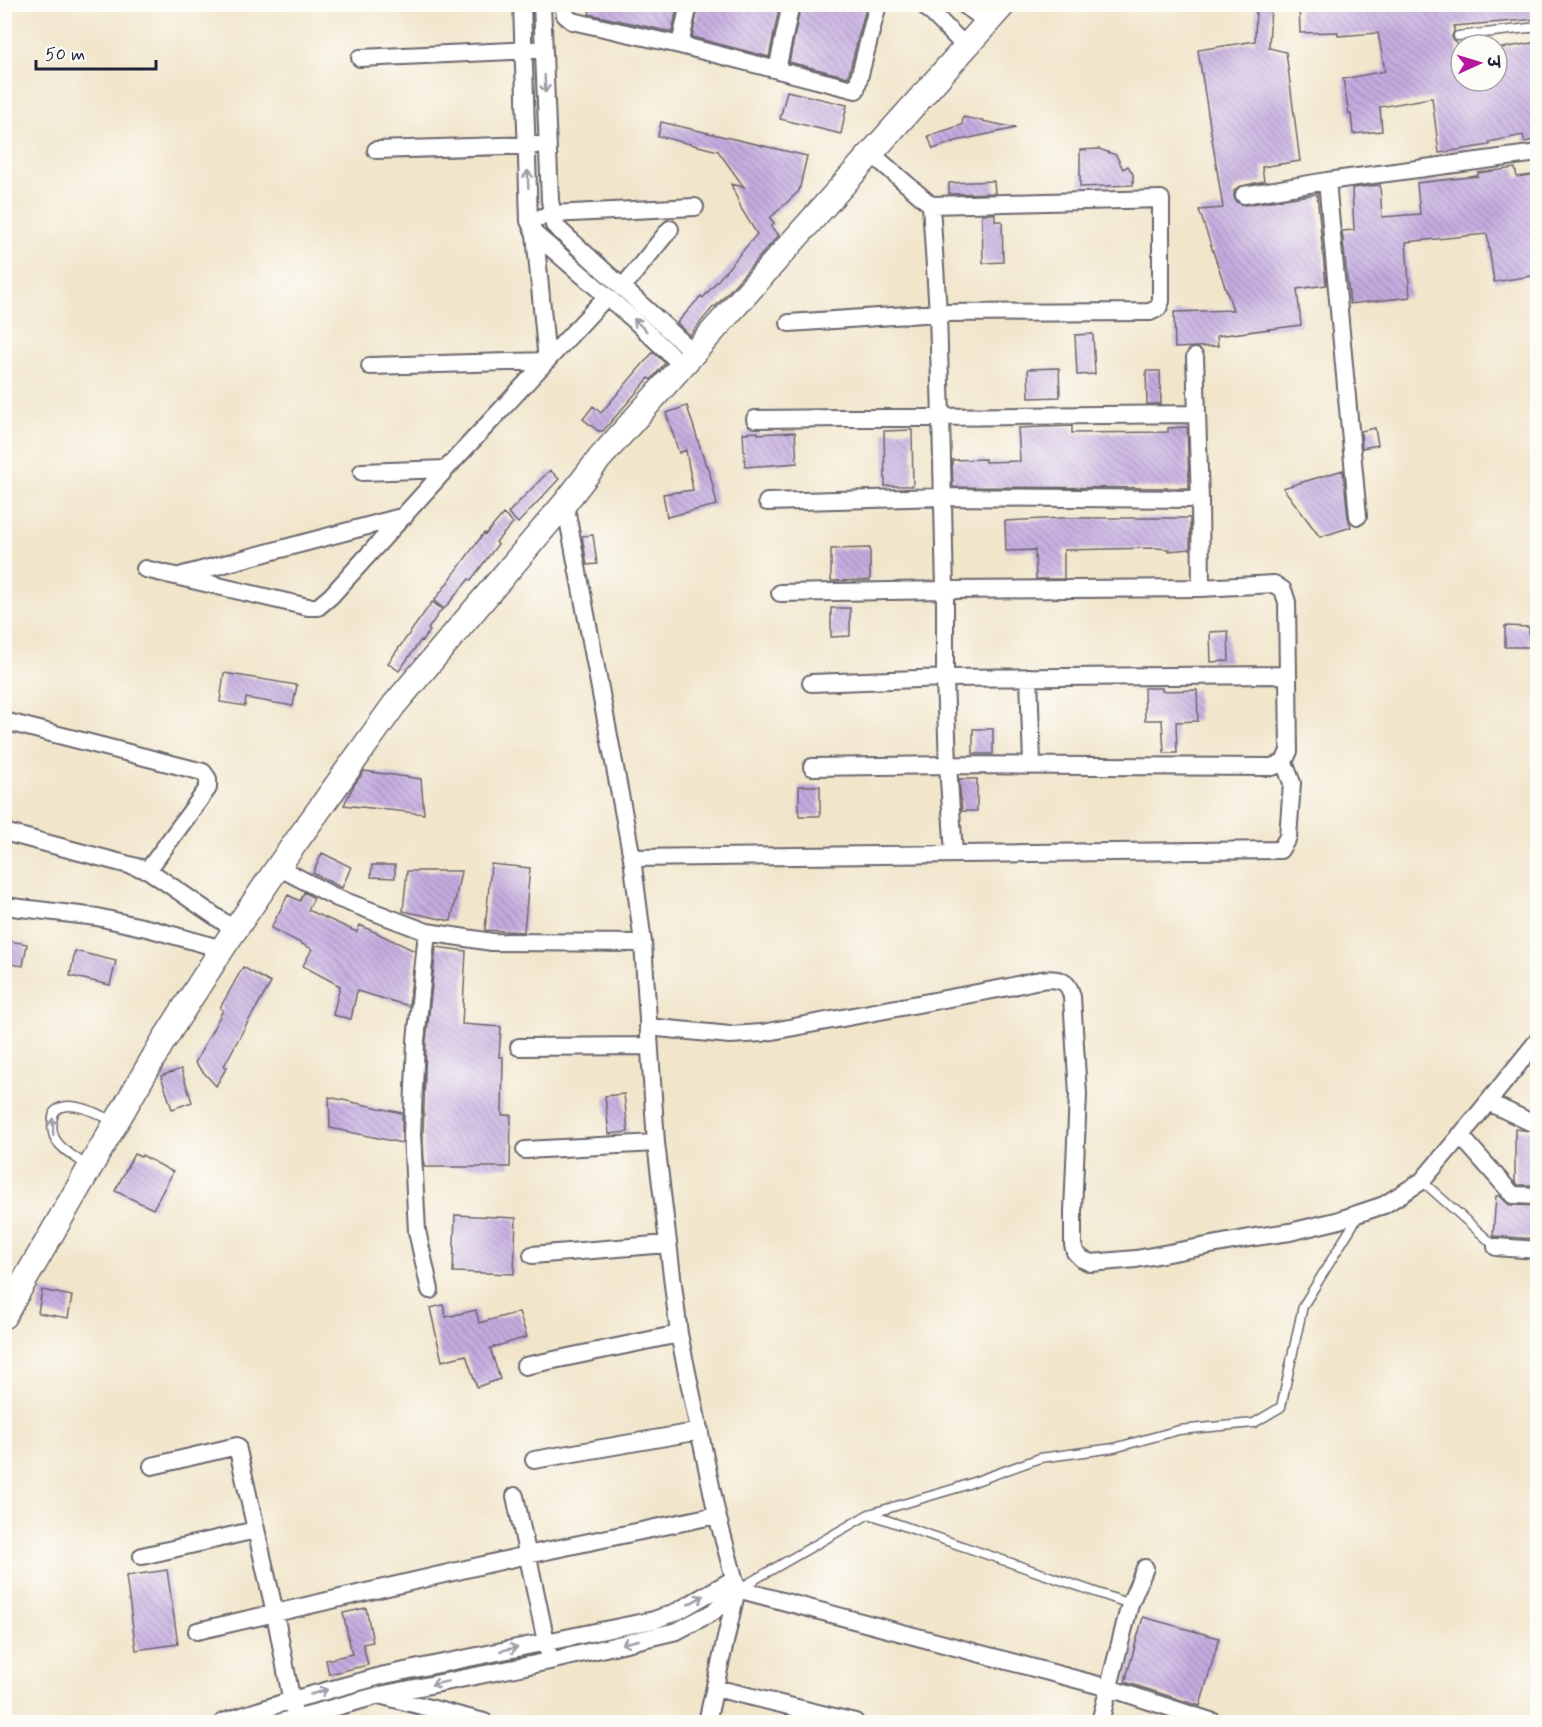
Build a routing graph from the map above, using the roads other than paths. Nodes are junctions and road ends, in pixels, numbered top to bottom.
1 (522, 4) edge
2 (542, 4) edge
3 (563, 4) edge
4 (689, 4) edge
5 (792, 4) edge
6 (878, 4) edge
7 (923, 4) edge
8 (963, 4) edge
9 (1004, 4) edge
10 (988, 22) junction
11 (1538, 27) edge
12 (1485, 33) edge
13 (680, 45) junction
14 (966, 47) junction
15 (543, 49) junction
16 (524, 50) junction
17 (360, 58) dead end
18 (777, 70) junction
19 (547, 144) junction
20 (527, 146) junction
21 (376, 150) dead end
22 (1538, 153) edge
23 (872, 154) junction
24 (1327, 181) junction
25 (1244, 195) dead end
26 (931, 205) junction
27 (695, 207) dead end
28 (551, 214) junction
29 (532, 228) junction
30 (670, 229) dead end
31 (608, 286) junction
32 (938, 313) junction
33 (789, 322) dead end
34 (1195, 357) dead end
35 (688, 359) junction
36 (547, 361) junction
37 (370, 366) dead end
38 (1196, 414) junction
39 (941, 418) junction
40 (755, 419) dead end
41 (446, 469) junction
42 (362, 472) dead end
43 (942, 497) junction
44 (1200, 499) junction
45 (767, 502) dead end
46 (565, 503) junction
47 (405, 515) junction
48 (1358, 516) dead end
49 (145, 569) dead end
50 (179, 576) junction
51 (1201, 588) junction
52 (945, 590) junction
53 (780, 594) dead end
54 (1287, 675) junction
55 (1029, 677) junction
56 (945, 678) junction
57 (811, 683) dead end
58 (4, 720) edge
59 (1284, 762) junction
60 (1032, 764) junction
61 (948, 765) junction
62 (812, 767) dead end
63 (4, 832) edge
64 (954, 854) junction
65 (633, 858) junction
66 (278, 867) junction
67 (148, 870) junction
68 (4, 906) edge
69 (427, 932) junction
70 (229, 940) junction
71 (644, 943) junction
72 (648, 1027) junction
73 (1538, 1040) edge
74 (649, 1046) junction
75 (519, 1047) dead end
76 (1488, 1102) junction
77 (1538, 1122) edge
78 (116, 1123) junction
79 (1460, 1135) junction
80 (656, 1143) junction
81 (525, 1150) dead end
82 (90, 1168) junction
83 (1422, 1180) junction
84 (1538, 1197) edge
85 (1360, 1213) junction
86 (667, 1244) junction
87 (1496, 1247) joint
88 (1538, 1250) edge
89 (532, 1255) dead end
90 (430, 1290) dead end
91 (4, 1316) edge
92 (679, 1334) junction
93 (525, 1366) dead end
94 (700, 1431) junction
95 (534, 1460) dead end
96 (152, 1466) dead end
97 (515, 1496) dead end
98 (869, 1514) junction
99 (717, 1515) junction
100 (256, 1530) junction
101 (527, 1555) junction
102 (142, 1556) dead end
103 (1145, 1568) dead end
104 (735, 1584) junction
105 (1130, 1604) junction
106 (275, 1613) junction
107 (196, 1631) dead end
108 (546, 1642) junction
109 (550, 1661) junction
110 (715, 1688) junction
111 (1109, 1688) junction
112 (380, 1695) junction
113 (292, 1700) junction
114 (288, 1720) edge
115 (223, 1722) edge
116 (484, 1722) edge
117 (707, 1722) edge
118 (855, 1722) edge
119 (1100, 1722) edge
120 (1214, 1722) edge

1 - 16 street
2 - 15 street
3 - 13 street
4 - 13 street
5 - 18 street
6 - 18 street
7 - 14 street
8 - 10 street
9 - 10 main road
10 - 14 main road
11 - 12 lane
13 - 18 street
14 - 23 main road
15 - 16 street
15 -> 19 street
16 - 17 street
16 - 20 street
19 - 20 street
19 - 28 street
20 - 21 street
29 -> 20 street
22 - 24 street
23 - 26 street
23 - 35 main road
24 - 25 street
24 - 48 street
26 - 32 street
26 - 32 street
27 - 28 street
28 - 29 street
28 - 31 street
29 - 31 street
29 - 36 street
30 - 31 street
31 - 35 street
31 - 36 street
32 - 33 street
32 - 39 street
34 - 38 street
35 - 46 main road
36 - 37 street
36 - 41 street
38 - 39 street
38 - 44 street
39 - 40 street
39 - 43 street
41 - 42 street
41 - 47 street
43 - 44 street
43 - 45 street
43 - 52 street
44 - 51 street
46 - 65 street
46 - 66 main road
47 - 50 street
47 - 50 street
49 - 50 street
51 - 52 street
51 - 54 street
52 - 53 street
52 - 56 street
54 - 55 street
54 - 59 street
55 - 56 street
55 - 60 street
56 - 57 street
56 - 61 street
58 - 67 street
59 - 60 street
59 - 64 street
60 - 61 street
61 - 62 street
61 - 64 street
63 - 67 street
64 - 65 street
65 - 71 street
66 - 69 street
66 - 70 main road
67 - 70 street
68 - 70 street
69 - 71 street
69 - 90 street
70 - 78 main road
71 - 72 street
72 - 74 street
72 - 85 street
73 - 76 street
74 - 75 street
74 - 80 street
76 - 77 street
76 - 79 street
78 - 82 main road
82 -> 78 lane
79 - 83 street
79 - 84 street
80 - 81 street
80 - 86 street
82 - 91 main road
83 - 85 street
83 - 87 lane
85 - 98 lane
86 - 89 street
86 - 92 street
87 - 88 street
92 - 93 street
92 - 94 street
94 - 95 street
94 - 99 street
96 - 100 street
97 - 101 street
98 - 104 lane
98 - 105 lane
99 - 101 street
99 - 104 street
100 - 102 street
100 - 106 street
101 - 106 street
101 - 108 street
103 - 105 street
108 -> 104 street
104 -> 109 street
104 - 110 street
104 - 111 street
105 - 111 street
106 - 107 street
106 - 113 street
108 - 109 street
113 -> 108 street
109 -> 112 street
110 - 117 street
110 - 118 street
111 - 119 street
111 - 120 street
112 - 114 street
112 - 116 street
113 - 114 street
113 - 115 street

